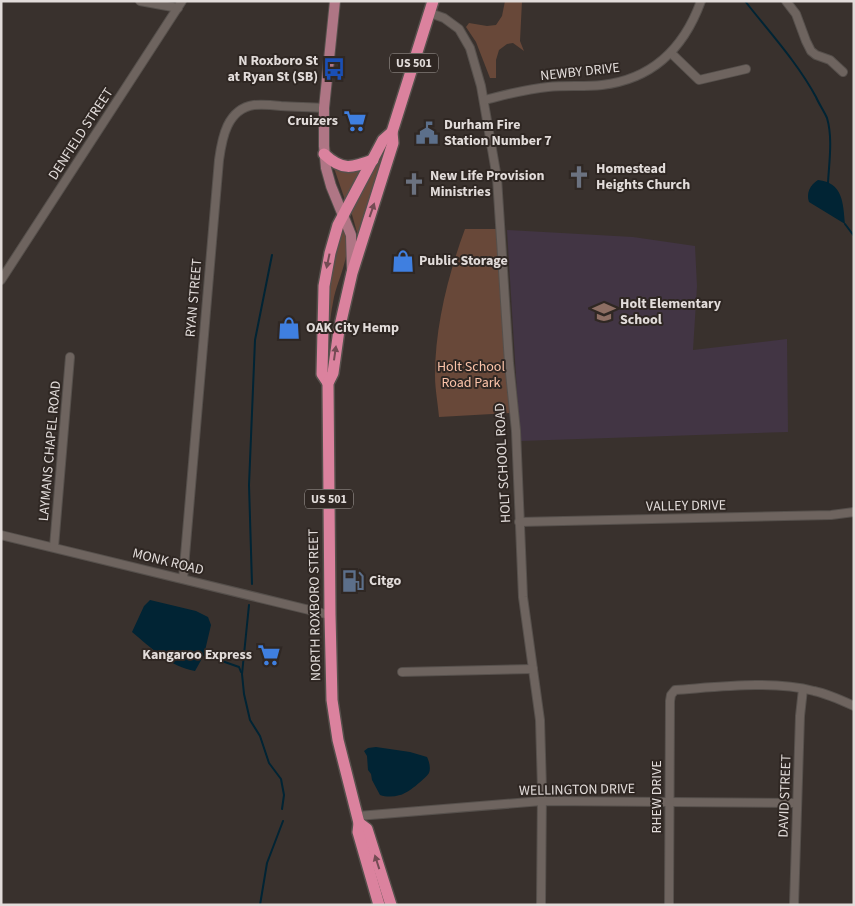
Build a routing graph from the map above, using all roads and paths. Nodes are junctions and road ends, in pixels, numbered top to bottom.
1 (140, 1) edge
2 (335, 1) edge
3 (701, 1) edge
4 (786, 1) edge
5 (180, 4) edge
6 (432, 7) edge
7 (671, 53) junction
8 (746, 69) dead end
9 (843, 72) dead end
10 (484, 100) junction
11 (324, 108) junction
12 (392, 132) junction
13 (324, 154) junction
14 (373, 160) junction
15 (343, 215) junction
16 (352, 273) junction
17 (1, 280) edge
18 (70, 357) dead end
19 (328, 383) junction
20 (854, 512) edge
21 (519, 522) junction
22 (1, 535) edge
23 (54, 547) junction
24 (183, 579) junction
25 (330, 615) junction
26 (533, 669) junction
27 (402, 672) dead end
28 (803, 689) junction
29 (854, 706) edge
30 (542, 801) junction
31 (669, 802) junction
32 (798, 803) junction
33 (358, 820) junction
34 (379, 905) edge
35 (391, 905) edge
36 (541, 905) edge
37 (669, 905) edge
38 (794, 905) edge

1 - 5 street
2 - 11 main road, NORTH ROXBORO STREET
3 - 7 street, NEWBY DRIVE
4 - 9 street
5 - 17 street, DENFIELD STREET
6 - 10 street, HOLT SCHOOL ROAD
6 - 12 highway, US 501
7 - 8 street
7 - 10 street, NEWBY DRIVE
10 - 21 street, HOLT SCHOOL ROAD
11 - 13 main road, NORTH ROXBORO STREET
11 - 24 street, RYAN STREET
12 - 14 highway, US 501
16 -> 12 highway, US 501
13 - 14 highway
13 - 15 main road, NORTH ROXBORO STREET
14 - 15 highway, US 501
15 - 16 main road, NORTH ROXBORO STREET
15 -> 19 highway, NORTH ROXBORO STREET / US 501
19 -> 16 highway, NORTH ROXBORO STREET / US 501
18 - 23 street, LAYMANS CHAPEL ROAD
19 - 25 highway, NORTH ROXBORO STREET / US 501
20 - 21 street, VALLEY DRIVE
21 - 26 street, HOLT SCHOOL ROAD
22 - 23 street, MONK ROAD
23 - 24 street, MONK ROAD
24 - 25 street, MONK ROAD
25 - 33 highway, NORTH ROXBORO STREET / US 501
26 - 27 street
26 - 30 street, HOLT SCHOOL ROAD
28 - 29 street
28 - 31 street, RHEW DRIVE
28 - 32 street, DAVID STREET
30 - 31 street, WELLINGTON DRIVE
30 - 33 street, WELLINGTON DRIVE
30 - 36 street, HOLT SCHOOL ROAD
31 - 32 street, WELLINGTON DRIVE
31 - 37 street, RHEW DRIVE
32 - 38 street, DAVID STREET
33 - 34 highway, NORTH ROXBORO STREET / US 501
35 -> 33 highway, NORTH ROXBORO STREET / US 501

